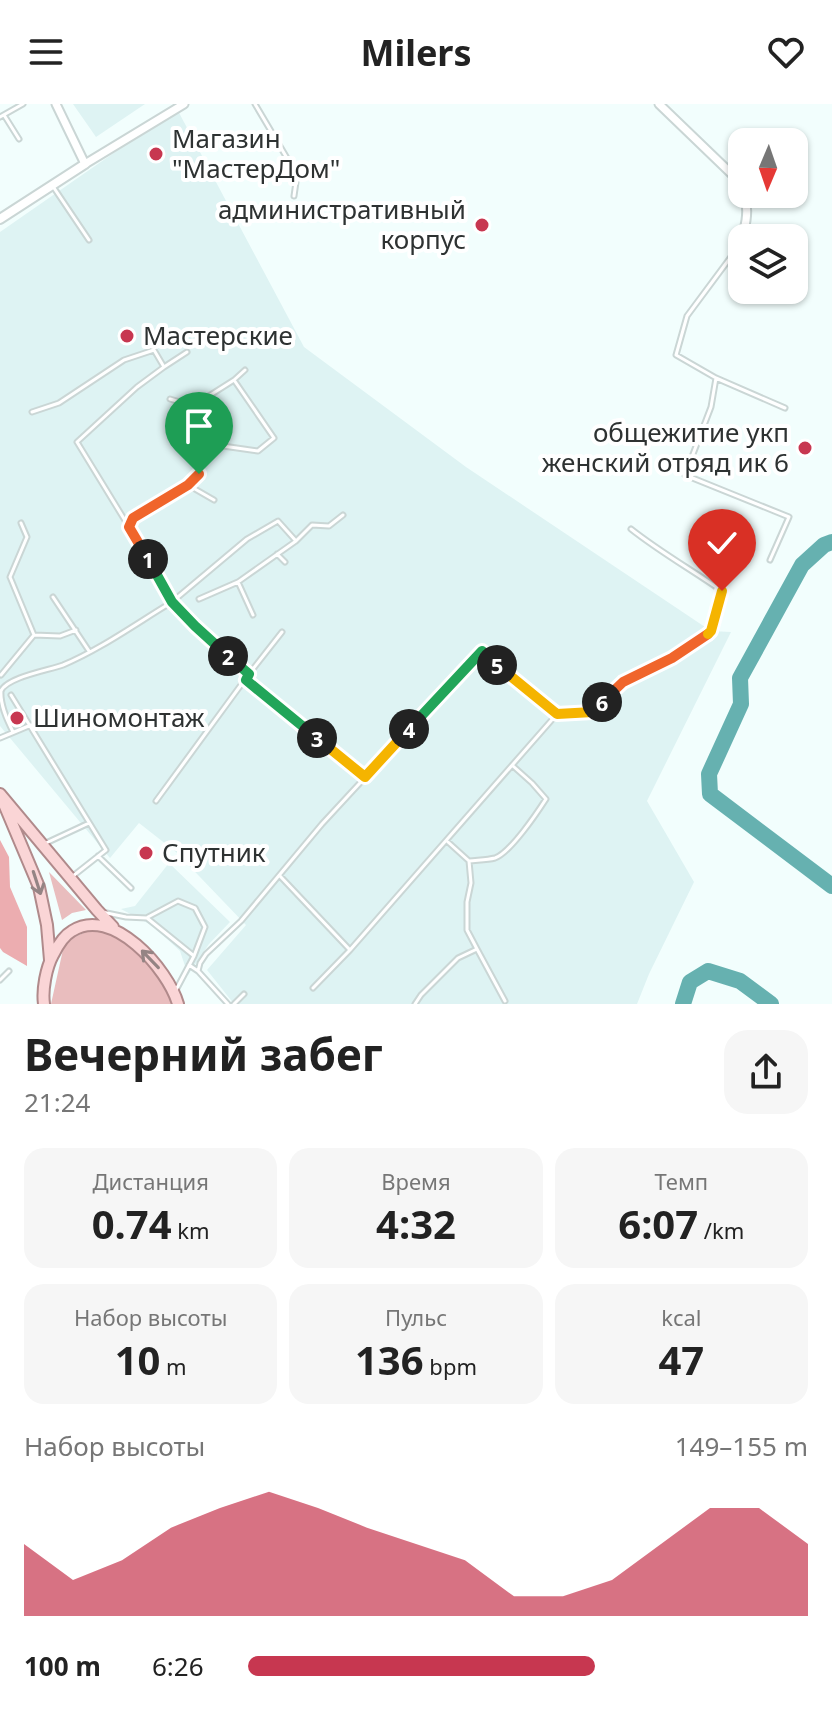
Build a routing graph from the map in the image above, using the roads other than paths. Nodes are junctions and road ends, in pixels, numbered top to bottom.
1 (23, 104) edge
2 (56, 104) edge
3 (184, 104) edge
4 (255, 104) edge
5 (659, 104) edge
6 (2, 116) edge
7 (19, 139) dead end
8 (85, 164) junction
9 (728, 170) edge
10 (52, 185) junction
11 (294, 196) dead end
12 (0, 219) edge
13 (89, 240) dead end
14 (728, 261) edge
15 (187, 352) dead end
16 (164, 367) junction
17 (245, 370) dead end
18 (716, 378) junction
19 (234, 380) junction
20 (170, 399) dead end
21 (193, 406) junction
22 (785, 408) dead end
23 (32, 412) dead end
24 (223, 446) junction
25 (188, 485) junction
26 (214, 500) dead end
27 (343, 515) dead end
28 (21, 523) dead end
29 (129, 527) junction
30 (631, 529) dead end
31 (296, 541) junction
32 (277, 554) junction
33 (729, 554) dead end
34 (770, 560) dead end
35 (285, 562) dead end
36 (238, 582) junction
37 (722, 591) junction
38 (53, 597) dead end
39 (199, 599) dead end
40 (172, 602) junction
41 (253, 615) dead end
42 (76, 630) junction
43 (282, 632) dead end
44 (34, 635) junction
45 (89, 651) junction
46 (0, 674) edge
47 (249, 674) junction
48 (246, 680) junction
49 (7, 685) junction
50 (11, 695) dead end
51 (557, 714) junction
52 (31, 725) junction
53 (13, 732) junction
54 (0, 738) edge
55 (512, 766) junction
56 (365, 777) junction
57 (0, 794) edge
58 (156, 801) dead end
59 (89, 823) junction
60 (446, 841) junction
61 (42, 844) junction
62 (98, 856) junction
63 (469, 861) junction
64 (280, 876) junction
65 (70, 878) junction
66 (131, 888) dead end
67 (97, 910) junction
68 (147, 918) junction
69 (117, 932) junction
70 (477, 949) junction
71 (350, 950) junction
72 (194, 956) junction
73 (50, 961) junction
74 (189, 965) junction
75 (9, 971) dead end
76 (198, 971) junction
77 (0, 980) edge
78 (313, 988) dead end
79 (244, 994) dead end
80 (177, 1001) edge
81 (505, 1001) dead end
82 (42, 1002) edge
83 (228, 1004) edge
84 (234, 1004) edge
85 (415, 1004) edge

1 - 6 lane
2 - 8 street
3 - 8 street
4 - 11 lane
5 - 9 street
6 - 7 lane
8 - 10 street
10 - 12 street
10 - 13 lane
14 - 18 lane
15 - 16 lane
16 - 23 lane
16 - 29 lane
17 - 19 lane
18 - 22 lane
18 - 34 lane
19 - 21 lane
19 - 24 lane
20 - 21 lane
21 - 24 lane
24 - 25 lane
25 - 26 lane
25 - 29 lane
27 - 31 lane
28 - 44 lane
29 - 40 lane
30 - 37 lane
31 - 32 lane
31 - 40 lane
32 - 35 lane
32 - 36 lane
33 - 37 lane
36 - 39 lane
36 - 41 lane
37 - 51 lane
38 - 42 lane
40 - 45 lane
40 - 47 lane
42 - 44 lane
42 - 45 lane
43 - 47 lane
44 - 46 lane
45 - 49 lane
46 - 49 lane
47 - 48 lane
48 - 56 lane
48 - 58 lane
49 - 53 lane
50 - 52 lane
51 - 55 lane
51 - 56 lane
52 - 53 lane
52 - 59 lane
53 - 54 lane
55 - 60 lane
55 - 63 lane
56 - 64 lane
57 - 61 main road
57 -> 73 main road
59 - 61 lane
59 - 62 lane
60 - 63 lane
60 - 71 lane
61 - 65 main road
62 - 65 lane
62 - 66 lane
63 - 70 lane
64 - 71 lane
64 - 76 lane
65 - 67 main road
67 - 68 lane
67 - 69 main road
68 - 72 lane
68 - 72 lane
69 - 73 main road
80 -> 69 main road
70 - 81 lane
70 - 85 lane
71 - 78 lane
72 - 74 lane
73 - 82 main road
74 - 76 lane
74 - 80 lane
75 - 77 lane
76 - 83 lane
79 - 84 lane

